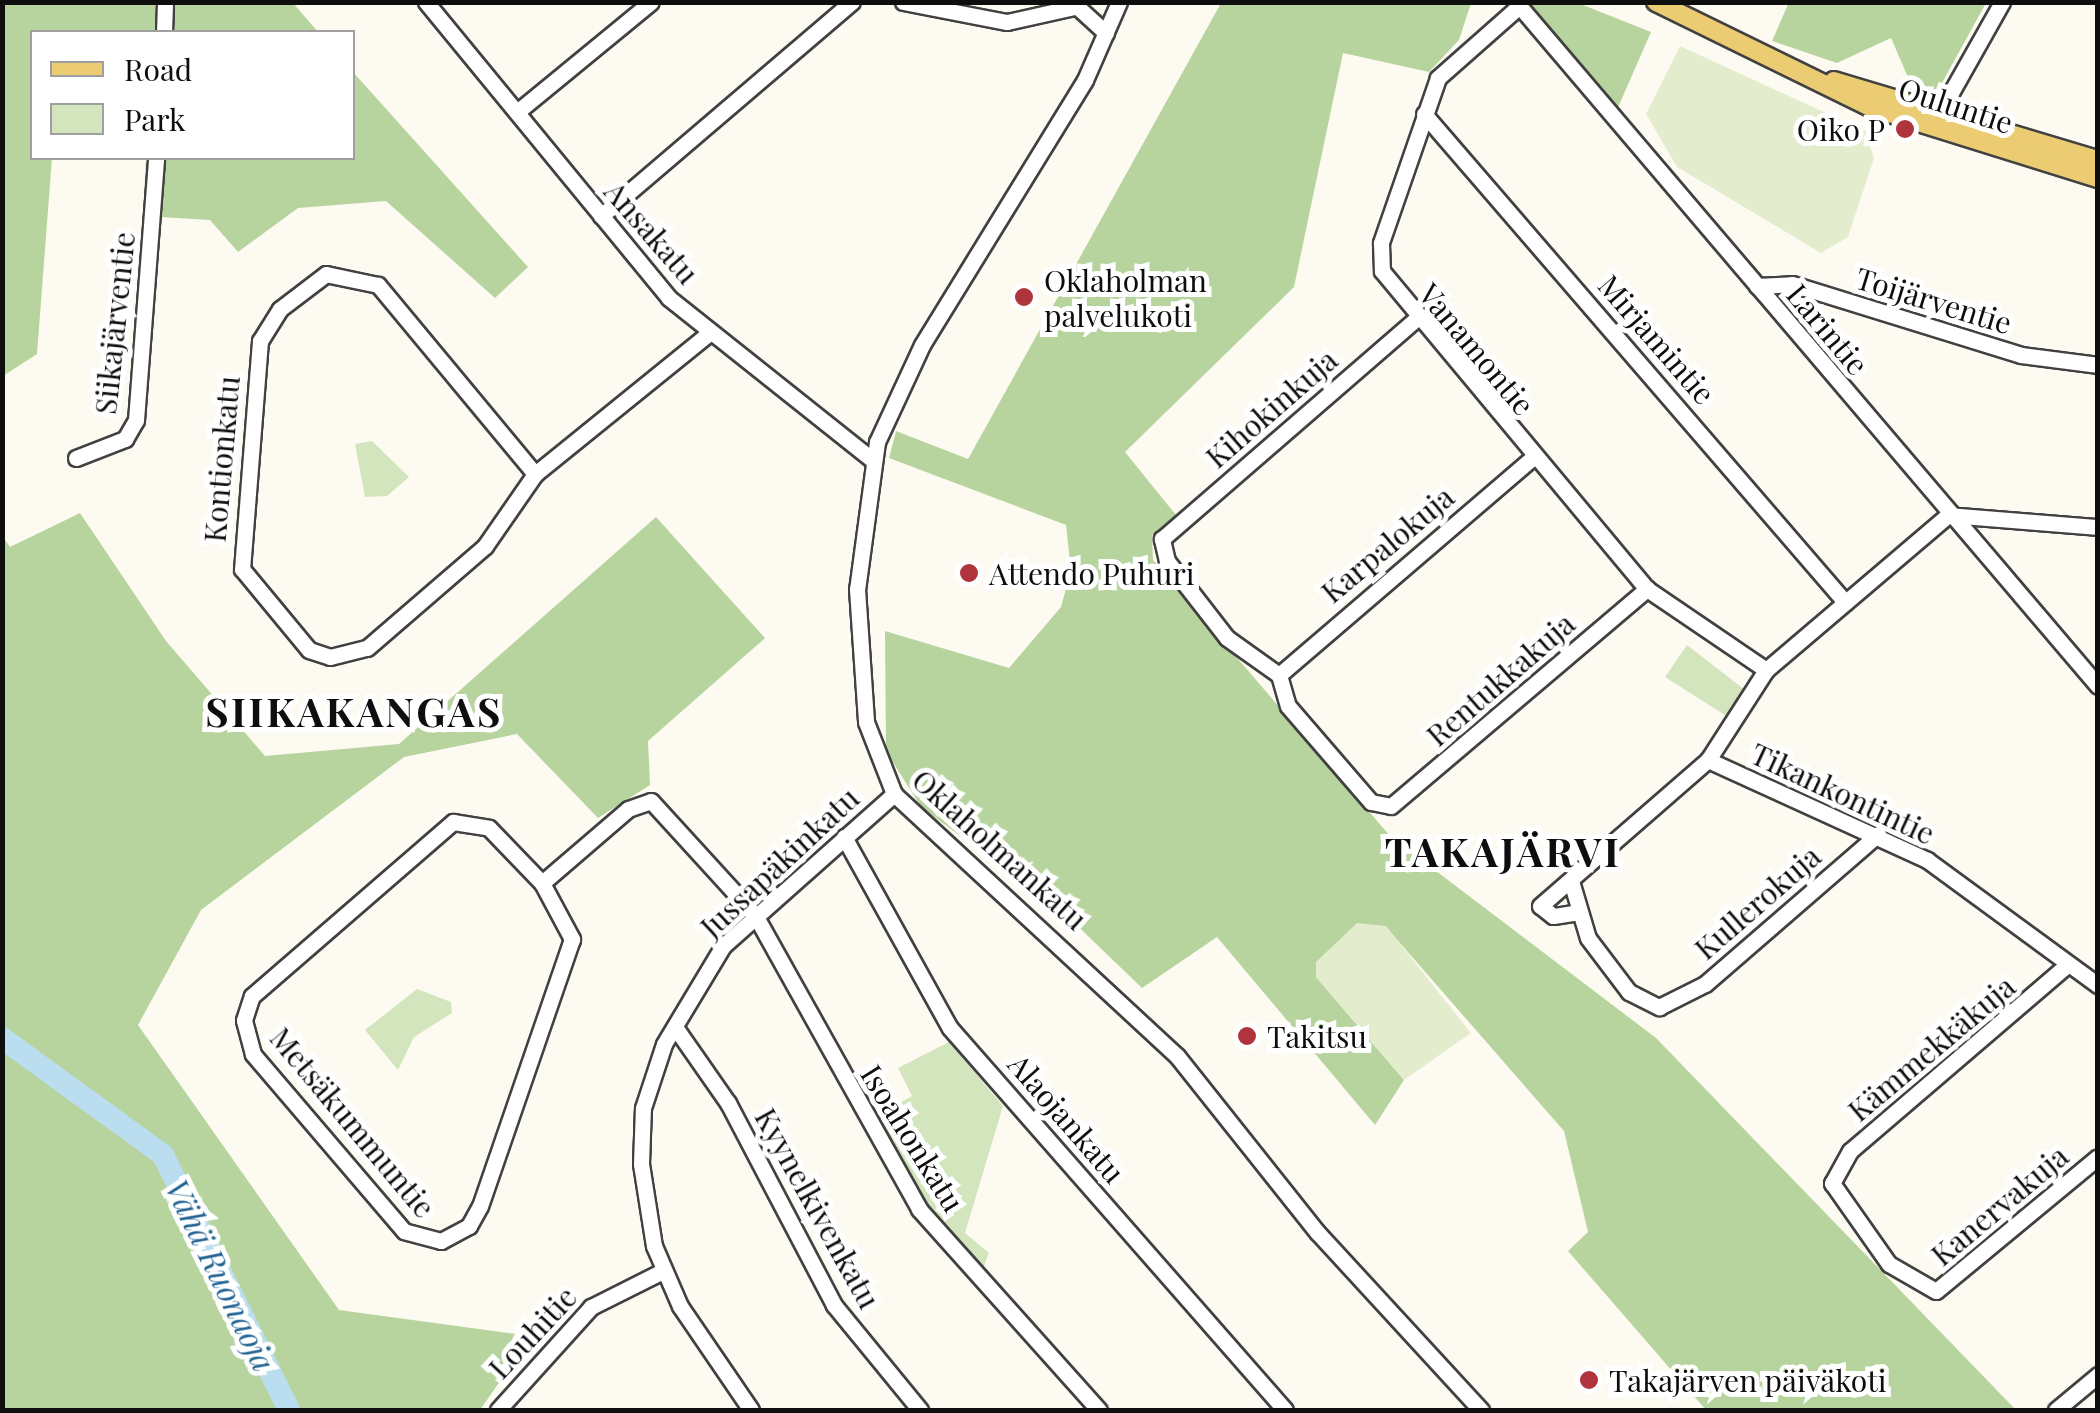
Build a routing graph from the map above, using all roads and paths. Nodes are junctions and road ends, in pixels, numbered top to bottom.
1 (165, 2) edge
2 (426, 2) edge
3 (651, 2) edge
4 (852, 2) edge
5 (903, 2) edge
6 (1118, 2) edge
7 (2002, 2) edge
8 (1656, 3) edge
9 (1073, 5) edge
10 (1516, 5) edge
11 (164, 30) edge
12 (1106, 33) junction
13 (517, 112) junction
14 (1424, 114) junction
15 (1936, 119) junction
16 (156, 160) edge
17 (2098, 160) edge
18 (2098, 178) edge
19 (600, 216) junction
20 (1756, 286) junction
21 (1417, 318) junction
22 (709, 333) junction
23 (2098, 365) edge
24 (1533, 457) junction
25 (76, 458) dead end
26 (873, 460) junction
27 (535, 474) junction
28 (1948, 514) junction
29 (2098, 526) edge
30 (1647, 589) junction
31 (1846, 602) junction
32 (1766, 670) junction
33 (1278, 675) junction
34 (2098, 686) edge
35 (1708, 760) junction
36 (894, 794) junction
37 (1878, 834) junction
38 (844, 837) junction
39 (1570, 880) junction
40 (542, 883) junction
41 (1579, 912) junction
42 (754, 916) junction
43 (2067, 965) junction
44 (2098, 985) edge
45 (674, 1027) junction
46 (2098, 1158) edge
47 (663, 1271) junction
48 (1936, 1292) joint
49 (2098, 1375) edge
50 (498, 1410) edge
51 (751, 1410) edge
52 (920, 1410) edge
53 (1099, 1410) edge
54 (1284, 1410) edge
55 (1481, 1410) edge
56 (2056, 1410) edge

1 - 11 street
2 - 13 street, Ansakatu
3 - 13 street
4 - 19 street
5 - 9 street
6 - 12 street, Oklaholmankatu
7 - 15 street
8 - 15 main road, Ouluntie
9 - 12 street
10 - 14 street, Vanamontie
10 - 20 street, Larintie
12 - 26 street, Oklaholmankatu
13 - 19 street, Ansakatu
14 - 21 street, Vanamontie
14 - 31 street, Mirjamintie
15 - 17 main road, Ouluntie
15 - 18 main road, Ouluntie
16 - 25 street, Siikajärventie
19 - 22 street, Ansakatu
20 - 23 street, Toijärventie
20 - 28 street, Larintie
21 - 24 street, Vanamontie
21 - 33 street, Kihokinkuja
22 - 26 street, Ansakatu
22 - 27 street, Kontionkatu
24 - 30 street, Vanamontie
24 - 33 street, Karpalokuja
26 - 36 street, Oklaholmankatu
27 - 27 street, Kontionkatu
28 - 29 street
28 - 31 street, Tikankontintie
28 - 34 street, Larintie
30 - 32 street, Vanamontie
30 - 33 street, Rentukkakuja
31 - 32 street, Tikankontintie
32 - 35 street, Tikankontintie
35 - 37 street, Tikankontintie
35 - 39 street, Tikankontintie
36 - 38 street, Jussapäkinkatu
36 - 55 street, Oklaholmankatu
37 - 41 street, Kullerokuja
37 - 43 street, Tikankontintie
38 - 42 street, Jussapäkinkatu
38 - 54 street, Alaojankatu
39 - 41 street
39 - 41 street, Tikankontintie
40 - 40 street, Metsäkummuntie
40 - 42 street
42 - 45 street, Jussapäkinkatu
42 - 53 street, Isoahonkatu
43 - 44 street, Tikankontintie
43 - 48 street, Kämmekkäkuja
45 - 47 street, Jussapäkinkatu
45 - 52 street, Kyynelkivenkatu
46 - 48 street, Kanervakuja
47 - 50 street, Louhitie
47 - 51 street, Jussapäkinkatu
49 - 56 street

